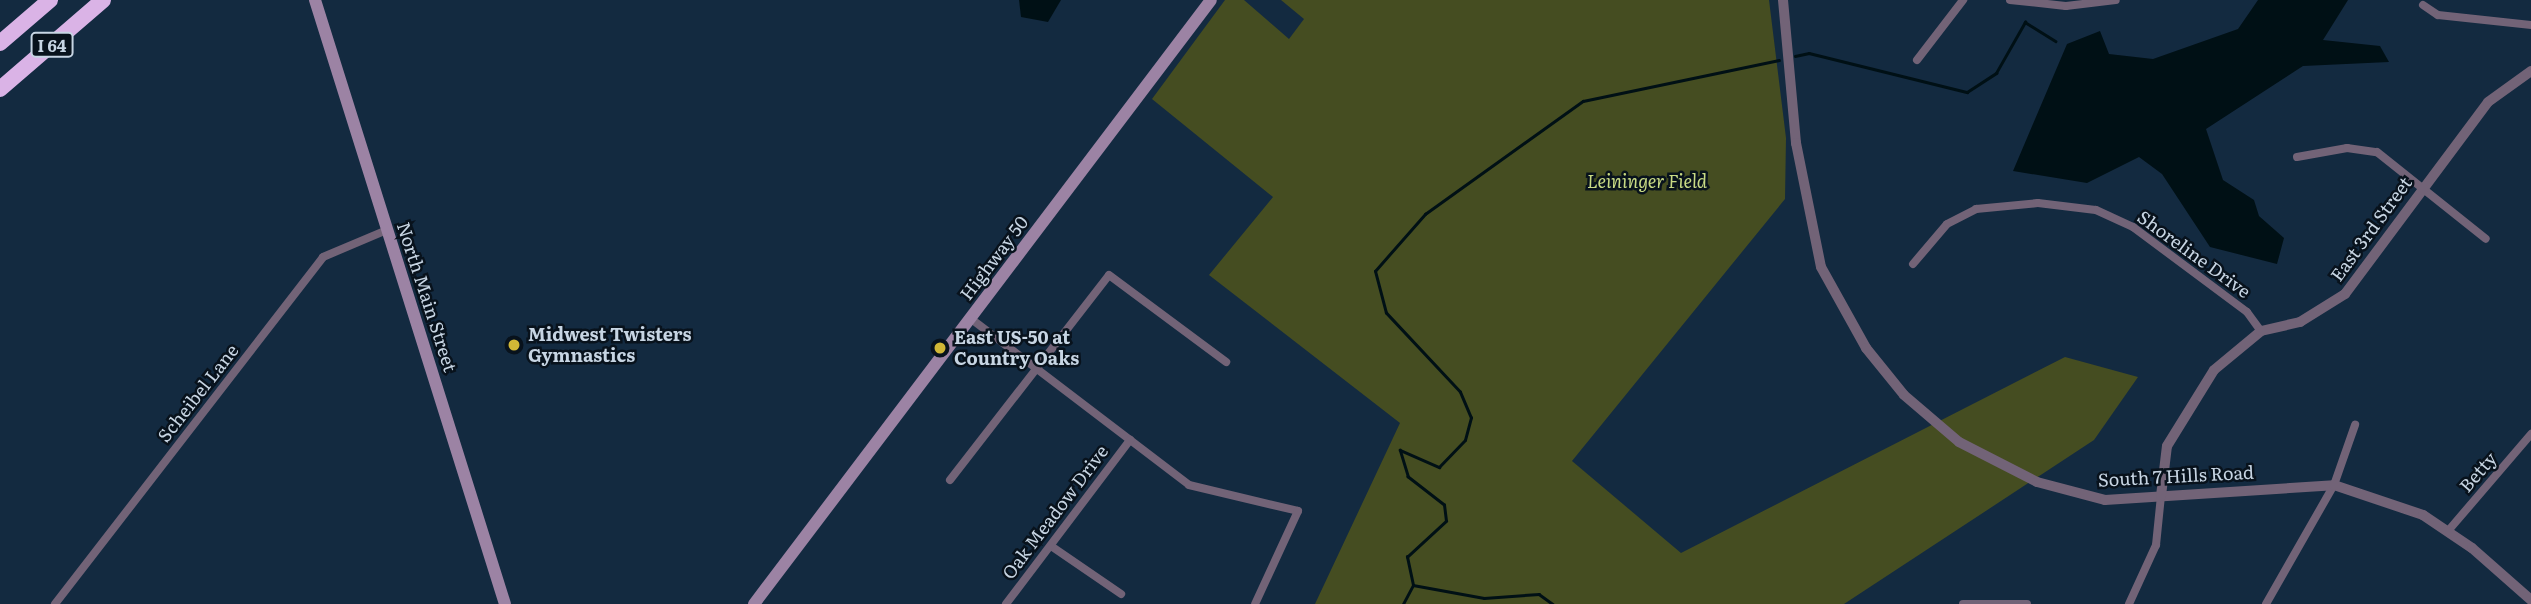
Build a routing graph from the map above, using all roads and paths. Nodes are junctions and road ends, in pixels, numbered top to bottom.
1 (50, 0) edge
2 (103, 0) edge
3 (315, 0) edge
4 (1211, 0) edge
5 (1783, 0) edge
6 (1963, 0) edge
7 (2010, 0) edge
8 (2116, 0) edge
9 (2423, 5) dead end
10 (2531, 25) edge
11 (0, 43) edge
12 (1917, 60) dead end
13 (2531, 71) edge
14 (0, 89) edge
15 (2297, 157) dead end
16 (2425, 184) junction
17 (387, 230) junction
18 (2486, 239) dead end
19 (1913, 264) dead end
20 (970, 318) junction
21 (2261, 331) junction
22 (1226, 362) dead end
23 (1037, 368) junction
24 (2355, 425) dead end
25 (2531, 434) edge
26 (1130, 440) junction
27 (950, 480) dead end
28 (2334, 485) junction
29 (2161, 496) junction
30 (2448, 531) junction
31 (1051, 546) junction
32 (1121, 594) dead end
33 (2531, 600) edge
34 (55, 604) edge
35 (505, 604) edge
36 (754, 604) edge
37 (1006, 604) edge
38 (1255, 604) edge
39 (1963, 604) edge
40 (2027, 604) edge
41 (2129, 604) edge
42 (2266, 604) edge

1 - 11 highway, I 64
2 - 14 highway, I 64
3 - 17 main road, North Main Street
4 - 20 main road, Highway 50
5 - 29 street, South 7 Hills Road
6 - 12 street
7 - 8 street
9 - 10 street
13 - 16 street, East 3rd Street
15 - 16 street
16 - 18 street
16 - 21 street, East 3rd Street
17 - 34 street, Scheibel Lane
17 - 35 main road, North Main Street
19 - 21 street, Shoreline Drive
20 - 23 street
20 - 36 main road, Highway 50
21 - 29 street, East 3rd Street
22 - 23 street
23 - 26 street
23 - 27 street
24 - 28 street
25 - 30 street, Betty
26 - 31 street, Oak Meadow Drive
26 - 38 street
28 - 29 street, South 7 Hills Road
28 - 30 street, South 7 Hills Road
28 - 42 street
29 - 41 street, East 3rd Street
30 - 33 street, South 7 Hills Road
31 - 32 street
31 - 37 street, Oak Meadow Drive
39 - 40 street

